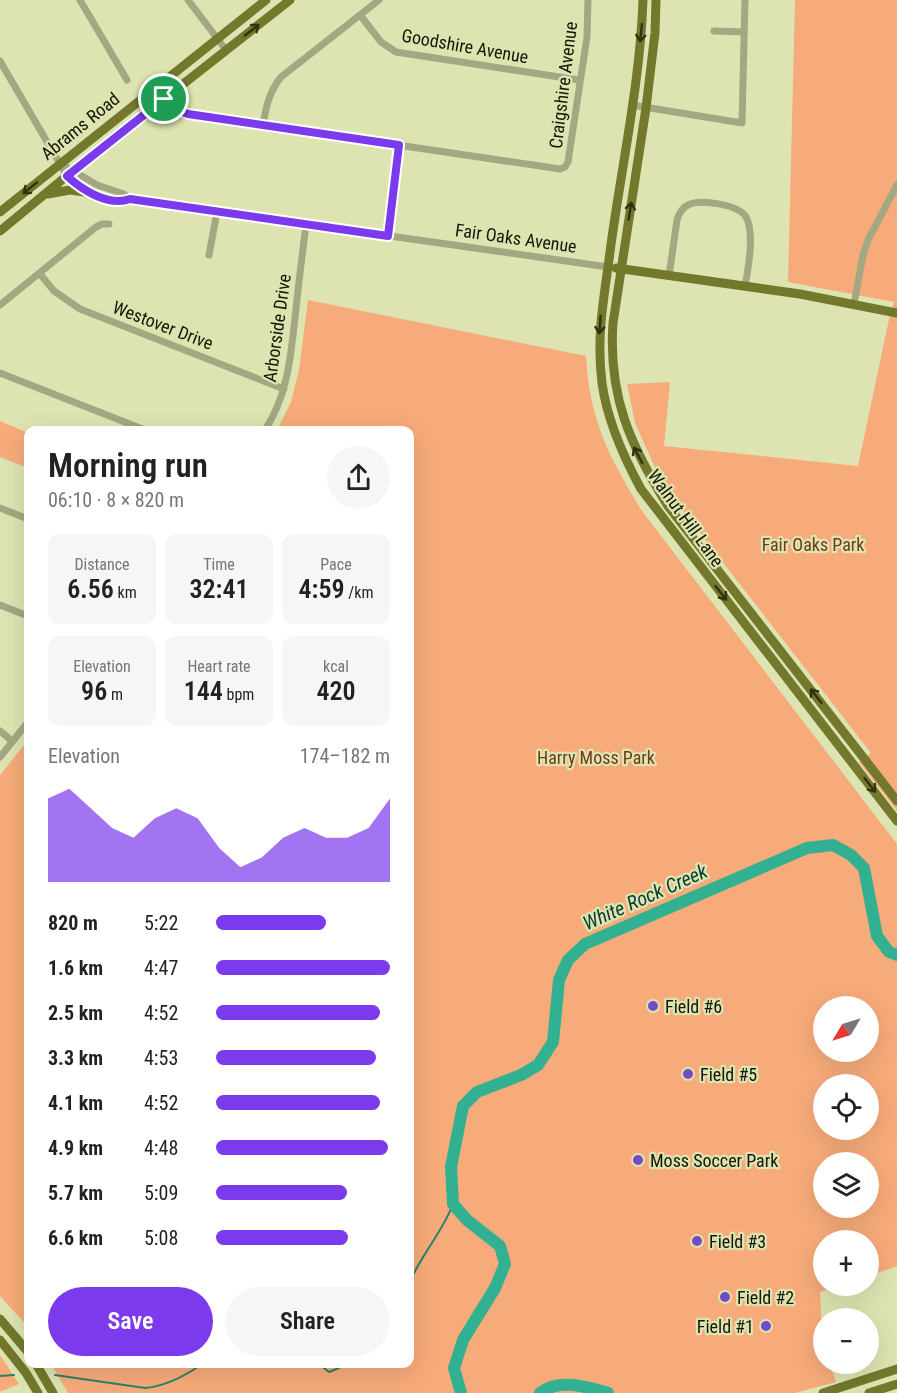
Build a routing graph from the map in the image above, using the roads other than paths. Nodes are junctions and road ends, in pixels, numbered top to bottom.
1 (80, 0) edge
2 (188, 0) edge
3 (266, 0) edge
4 (290, 0) edge
5 (379, 0) edge
6 (588, 0) edge
7 (643, 0) edge
8 (656, 0) edge
9 (745, 0) edge
10 (360, 15) junction
11 (714, 31) dead end
12 (744, 32) junction
13 (217, 38) junction
14 (226, 50) junction
15 (0, 61) edge
16 (127, 80) dead end
17 (579, 80) junction
18 (155, 87) junction
19 (164, 99) junction
20 (632, 105) junction
21 (646, 108) junction
22 (263, 125) junction
23 (399, 145) junction
24 (60, 163) junction
25 (70, 173) junction
26 (897, 185) edge
27 (92, 193) junction
28 (43, 196) junction
29 (130, 199) junction
30 (0, 212) edge
31 (217, 212) junction
32 (109, 224) dead end
33 (306, 226) junction
34 (0, 231) edge
35 (388, 236) junction
36 (209, 255) dead end
37 (608, 267) junction
38 (621, 269) junction
39 (40, 274) junction
40 (669, 276) junction
41 (746, 287) junction
42 (854, 304) junction
43 (0, 305) edge
44 (897, 313) edge
45 (0, 374) edge
46 (284, 389) junction
47 (135, 426) edge
48 (268, 426) edge
49 (0, 508) edge
50 (24, 517) edge
51 (0, 605) edge
52 (24, 614) edge
53 (24, 727) edge
54 (0, 731) edge
55 (12, 741) junction
56 (0, 757) edge
57 (897, 801) edge
58 (897, 821) edge
59 (0, 1319) edge
60 (0, 1340) edge
61 (24, 1347) edge
62 (39, 1368) edge
63 (897, 1369) edge
64 (45, 1378) junction
65 (897, 1384) edge
66 (35, 1389) edge
67 (835, 1391) edge
68 (53, 1393) edge
69 (823, 1393) edge
70 (869, 1393) edge

1 - 16 street
2 - 13 street
3 - 13 main road, Abrams Road
14 -> 4 main road, Abrams Road
5 - 10 street
6 - 17 street, Craigshire Avenue
7 -> 20 main road, Walnut Hill Lane
8 - 21 main road, Walnut Hill Lane
9 - 12 street
10 - 17 street, Goodshire Avenue
10 - 22 street
11 - 12 street
12 - 21 street
13 - 14 street
13 - 18 main road, Abrams Road
14 - 19 main road, Abrams Road
15 - 24 street
17 - 23 street, Craigshire Avenue
18 - 19 street
18 - 24 main road, Abrams Road
19 - 22 street
19 - 25 main road, Abrams Road
20 - 21 street
20 - 37 main road, Walnut Hill Lane
38 -> 21 main road, Walnut Hill Lane
22 - 23 street
23 - 35 street
24 - 25 street, Fair Oaks Avenue
24 -> 30 main road, Abrams Road
25 - 27 street, Fair Oaks Avenue
25 - 28 main road, Abrams Road
25 - 29 street, Fair Oaks Avenue
26 - 42 street
27 - 28 main road
27 - 29 street, Fair Oaks Avenue
28 - 34 main road, Abrams Road
29 - 31 street, Fair Oaks Avenue
31 - 33 street, Fair Oaks Avenue
31 - 36 street
32 - 39 street
33 - 35 street, Fair Oaks Avenue
33 - 46 street, Arborside Drive
35 - 37 street, Fair Oaks Avenue
37 - 38 main road, Fair Oaks Avenue
37 -> 58 main road, Walnut Hill Lane
38 - 40 main road, Fair Oaks Avenue
57 -> 38 main road, Walnut Hill Lane
39 - 43 street
39 - 46 street, Westover Drive
40 - 41 main road, Fair Oaks Avenue
40 - 41 street
41 - 42 main road, Fair Oaks Avenue
42 - 44 main road, Fair Oaks Avenue
45 - 47 street
46 - 48 street, Arborside Drive
49 - 50 street
51 - 52 street
53 - 55 street
54 - 55 street
55 - 56 street
59 - 61 main road
60 - 66 main road
62 - 64 main road
63 - 67 main road
64 - 66 main road
64 - 68 main road
65 - 70 main road
67 - 69 main road

